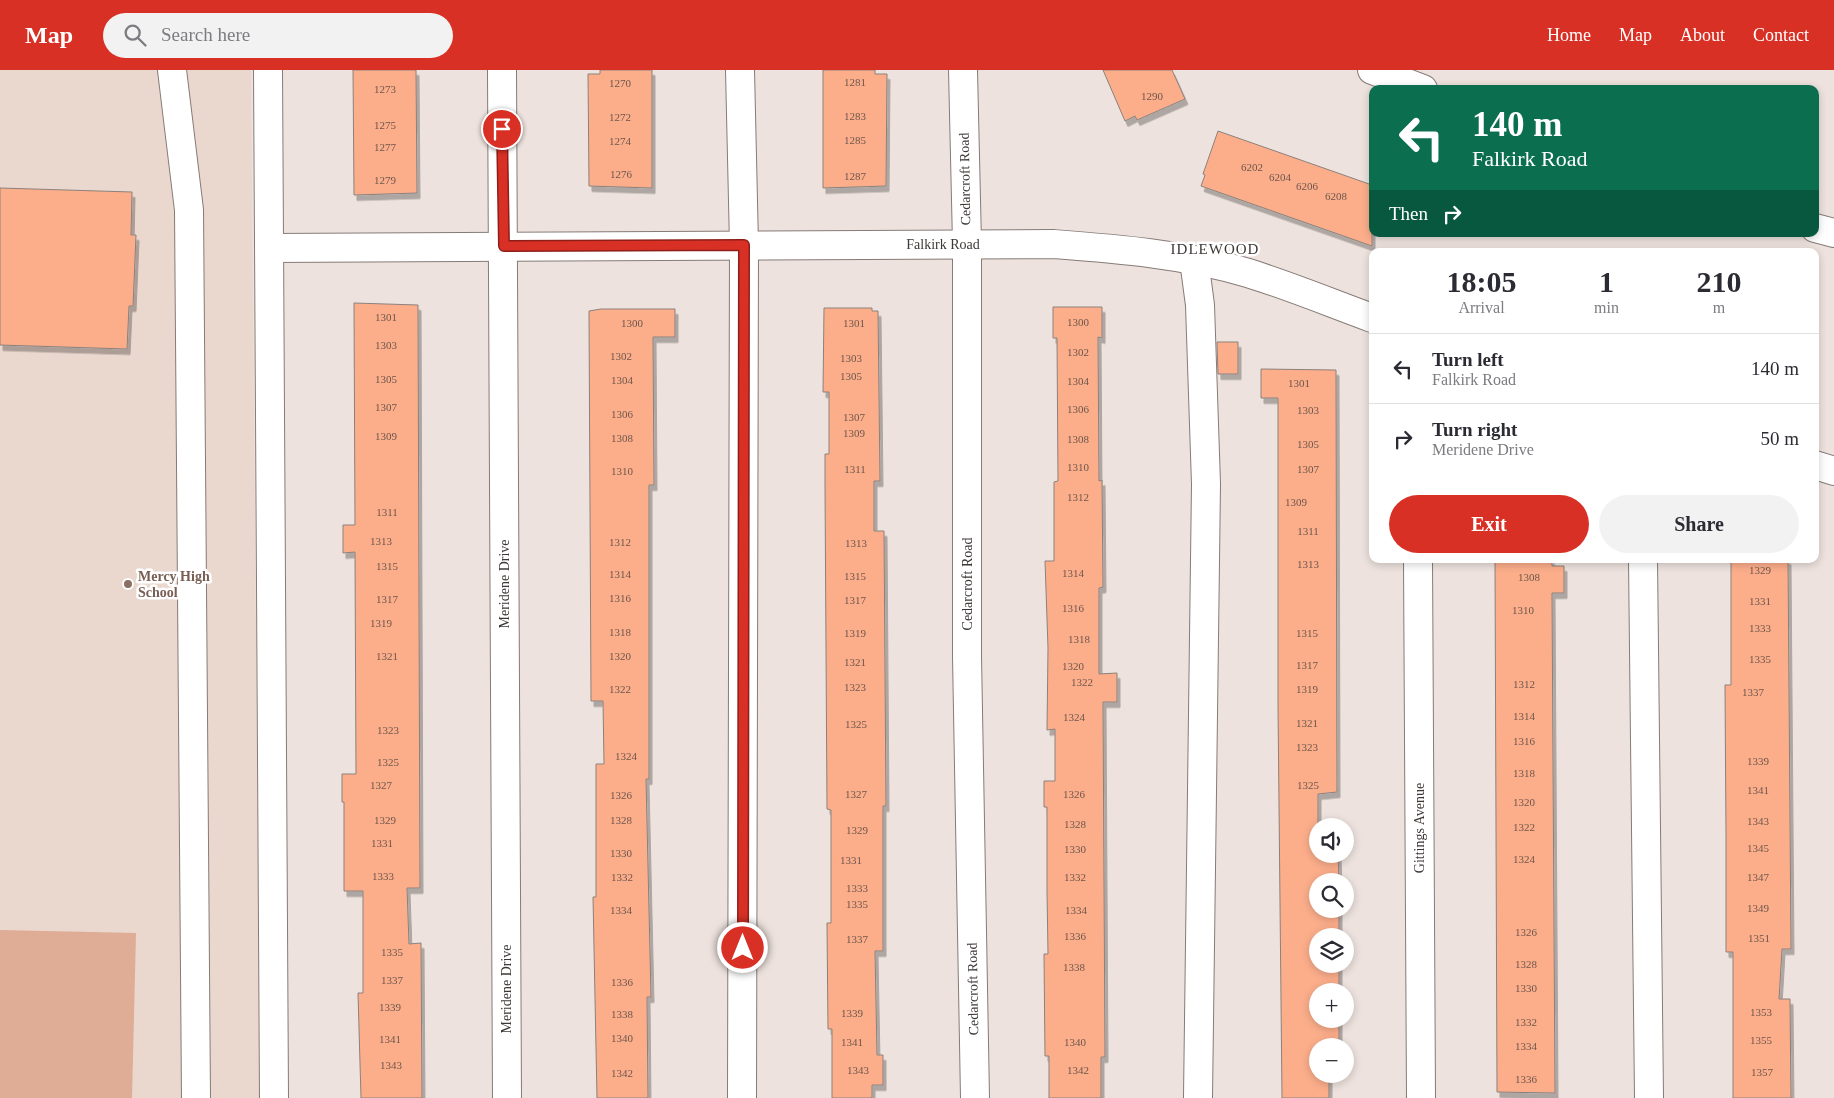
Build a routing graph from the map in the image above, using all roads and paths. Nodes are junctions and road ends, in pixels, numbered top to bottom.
1 (172, 70) edge
2 (268, 70) edge
3 (502, 70) edge
4 (740, 70) edge
5 (963, 70) edge
6 (1372, 70) edge
7 (1412, 85) edge
8 (1819, 229) edge
9 (1834, 233) edge
10 (967, 243) junction
11 (744, 245) junction
12 (504, 246) junction
13 (270, 248) junction
14 (1194, 260) junction
15 (1369, 317) edge
16 (1819, 466) edge
17 (1834, 471) edge
18 (1418, 563) edge
19 (1643, 563) edge
20 (196, 1098) edge
21 (274, 1098) edge
22 (507, 1098) edge
23 (742, 1098) edge
24 (975, 1098) edge
25 (1198, 1098) edge
26 (1421, 1098) edge
27 (1649, 1098) edge

1 - 20 street
2 - 13 street
3 - 12 street, Meridene Drive
4 - 11 street
5 - 10 street, Cedarcroft Road
6 - 7 street
8 - 9 street
10 - 11 street, Falkirk Road
10 - 14 street, Falkirk Road
10 - 24 street, Cedarcroft Road
11 - 12 street, Falkirk Road
11 - 23 street
12 - 13 street, Falkirk Road
12 - 22 street, Meridene Drive
13 - 21 street
14 - 15 street, Falkirk Road
14 - 25 street
16 - 17 street
18 - 26 street, Gittings Avenue
19 - 27 street

